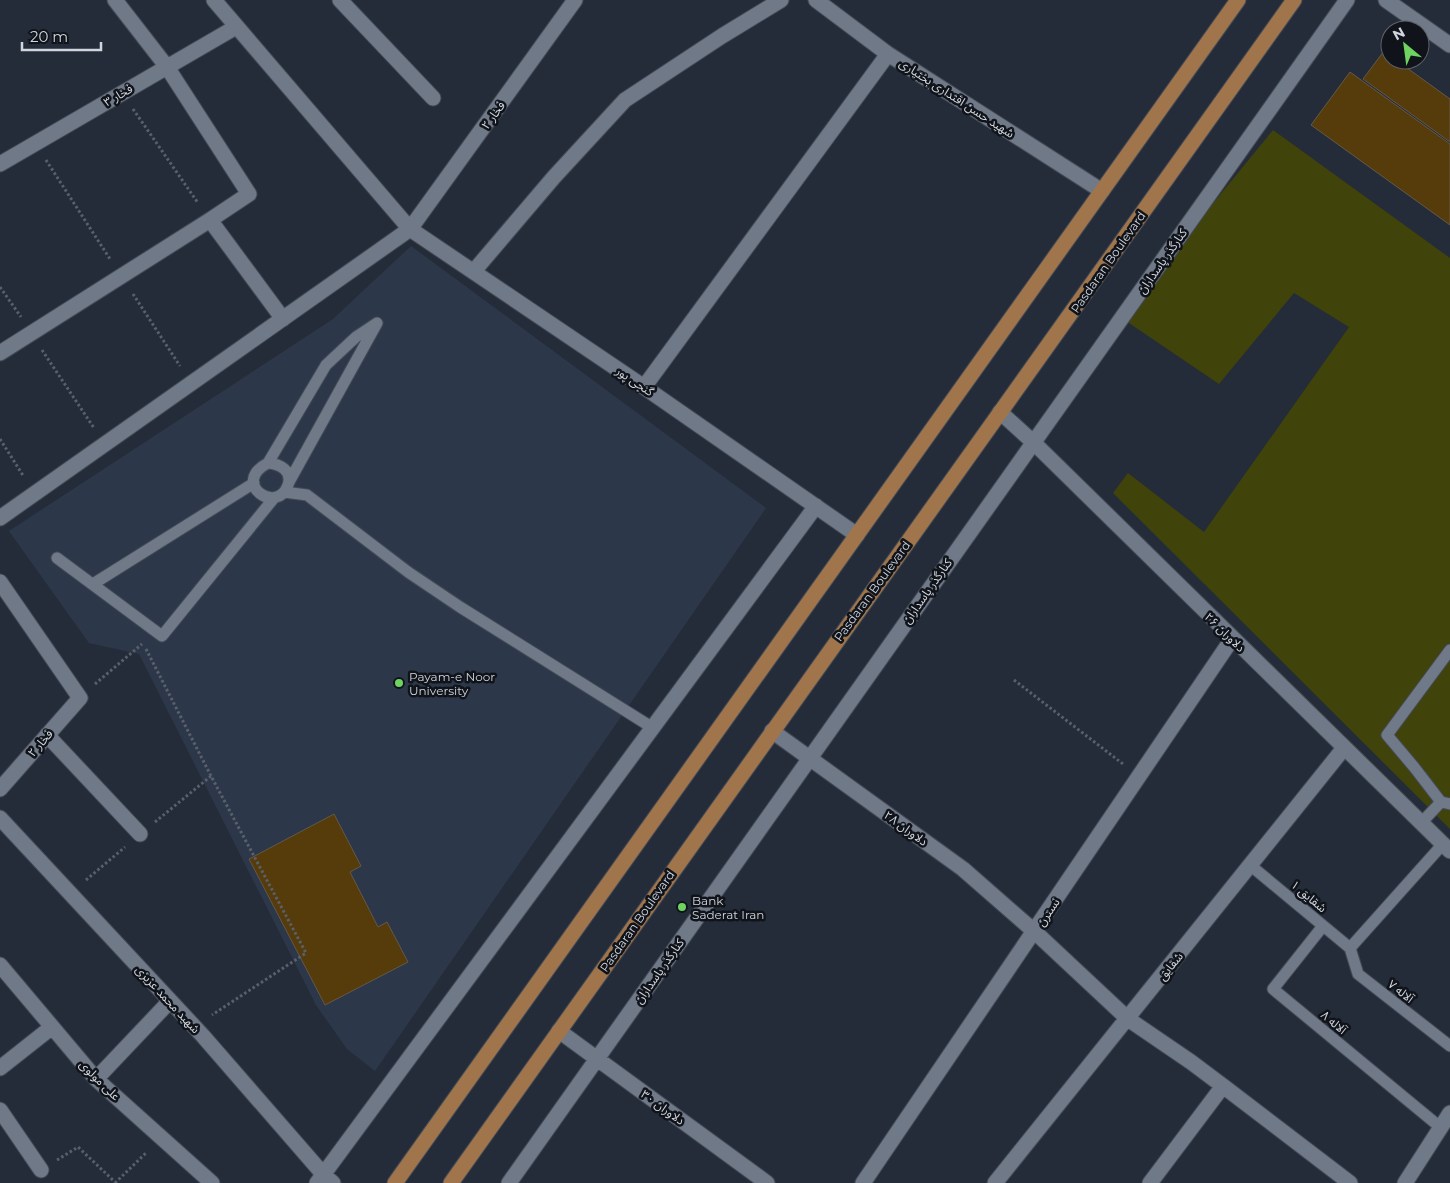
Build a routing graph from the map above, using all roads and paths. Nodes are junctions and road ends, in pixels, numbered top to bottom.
1 (115, 0) edge
2 (214, 0) edge
3 (340, 0) edge
4 (575, 0) edge
5 (781, 0) edge
6 (816, 0) edge
7 (1238, 0) edge
8 (1294, 0) edge
9 (1347, 0) edge
10 (1386, 0) edge
11 (236, 27) junction
12 (1450, 44) edge
13 (888, 54) junction
14 (166, 67) junction
15 (122, 93) junction
16 (433, 98) dead end
17 (0, 164) edge
18 (1102, 191) junction
19 (210, 220) junction
20 (410, 229) junction
21 (474, 271) junction
22 (0, 287) edge
23 (283, 319) junction
24 (31, 333) junction
25 (0, 353) edge
26 (644, 387) junction
27 (1000, 412) junction
28 (0, 439) edge
29 (1033, 442) junction
30 (105, 444) junction
31 (268, 462) junction
32 (254, 483) junction
33 (282, 491) junction
34 (34, 494) junction
35 (816, 506) junction
36 (0, 518) edge
37 (857, 535) junction
38 (57, 558) dead end
39 (0, 582) edge
40 (93, 584) junction
41 (1232, 639) junction
42 (1450, 650) edge
43 (1014, 680) dead end
44 (80, 698) junction
45 (653, 728) junction
46 (772, 732) junction
47 (47, 735) junction
48 (1344, 748) junction
49 (809, 758) junction
50 (1139, 777) junction
51 (0, 789) edge
52 (1445, 803) edge
53 (0, 818) edge
54 (1422, 823) junction
55 (140, 834) dead end
56 (1446, 848) edge
57 (1250, 865) junction
58 (1323, 926) junction
59 (1035, 932) junction
60 (1350, 948) junction
61 (0, 965) edge
62 (170, 1001) junction
63 (1128, 1019) junction
64 (52, 1027) junction
65 (194, 1027) junction
66 (559, 1031) junction
67 (1450, 1046) edge
68 (597, 1058) junction
69 (0, 1068) edge
70 (96, 1079) junction
71 (1223, 1086) junction
72 (0, 1110) edge
73 (1450, 1113) edge
74 (1440, 1128) junction
75 (161, 1138) junction
76 (41, 1170) joint
77 (324, 1180) edge
78 (115, 1183) edge
79 (212, 1183) edge
80 (395, 1183) edge
81 (451, 1183) edge
82 (509, 1183) edge
83 (768, 1183) edge
84 (862, 1183) edge
85 (995, 1183) edge
86 (1150, 1183) edge
87 (1350, 1183) edge
88 (1405, 1183) edge

1 - 14 street
2 - 11 street, گنجی پور
3 - 16 street
4 - 20 street, فخار ۲
5 - 21 street
6 - 13 street, شهید حسن اقتداری بختیاری
7 - 18 main road
8 - 27 main road, Pasdaran Boulevard
9 - 29 street, کنارگذر پاسداران
10 - 12 street
11 - 14 street, فخار ۳
11 - 20 street, گنجی پور
13 - 18 street, شهید حسن اقتداری بختیاری
13 - 26 street
14 - 15 street, فخار ۳
14 - 19 street
15 - 17 street, فخار ۳
15 - 19 path
18 - 37 main road
19 - 23 street
19 - 24 street
20 - 21 street, گنجی پور
20 - 23 street, فخار ۲
21 - 26 street, گنجی پور
22 - 24 path
23 - 30 street, فخار ۲
24 - 25 street
24 - 30 path
26 - 35 street, گنجی پور
27 - 29 street, دلاوران ۲۶
27 - 46 main road, Pasdaran Boulevard
28 - 34 path
29 - 41 street, دلاوران ۲۶
29 - 49 street, کنارگذر پاسداران
30 - 34 street, فخار ۲
31 - 32 lane
31 - 33 lane
31 - 33 lane
32 - 33 lane
32 - 40 lane
33 - 40 lane
33 - 45 lane
34 - 36 street, فخار ۲
35 - 37 street, گنجی پور
35 - 45 street
37 - 80 main road
38 - 40 lane
39 - 44 street
41 - 48 street, دلاوران ۲۶
41 - 50 street, نسترن
42 - 52 lane
43 - 50 path
44 - 47 street, فخار ۲
44 - 65 path
45 - 77 street
46 - 49 street, دلاوران ۲۸
46 - 66 main road, Pasdaran Boulevard
47 - 51 street, فخار ۲
47 - 55 street
48 - 54 street, دلاوران ۲۶
48 - 57 street, شقایق
49 - 59 street, دلاوران ۲۸
49 - 68 street, کنارگذر پاسداران
50 - 59 street, نسترن
52 - 54 lane
53 - 62 street, شهید محمد عزیزی
54 - 56 street, دلاوران ۲۶
56 - 60 lane
57 - 58 lane, شقایق ۱
57 - 63 street, شقایق
58 - 60 lane, شقایق ۱
58 - 74 lane, آلاله ۸
59 - 63 street, دلاوران ۲۸
59 - 84 street, نسترن
60 - 67 lane, آلاله ۷
61 - 64 street, علی مولوی
62 - 65 street, شهید محمد عزیزی
62 - 70 street
63 - 71 street, دلاوران ۲۸
63 - 85 street, شقایق
64 - 69 street
64 - 70 street, علی مولوی
65 - 77 street, شهید محمد عزیزی
66 - 68 street, دلاوران ۳۰
66 - 81 main road, Pasdaran Boulevard
68 - 82 street, کنارگذر پاسداران
68 - 83 street, دلاوران ۳۰
70 - 75 street, علی مولوی
71 - 86 street
71 - 87 street, دلاوران ۲۸
72 - 76 street
73 - 74 street
74 - 88 street
75 - 78 path
75 - 79 street, علی مولوی
76 - 78 path

